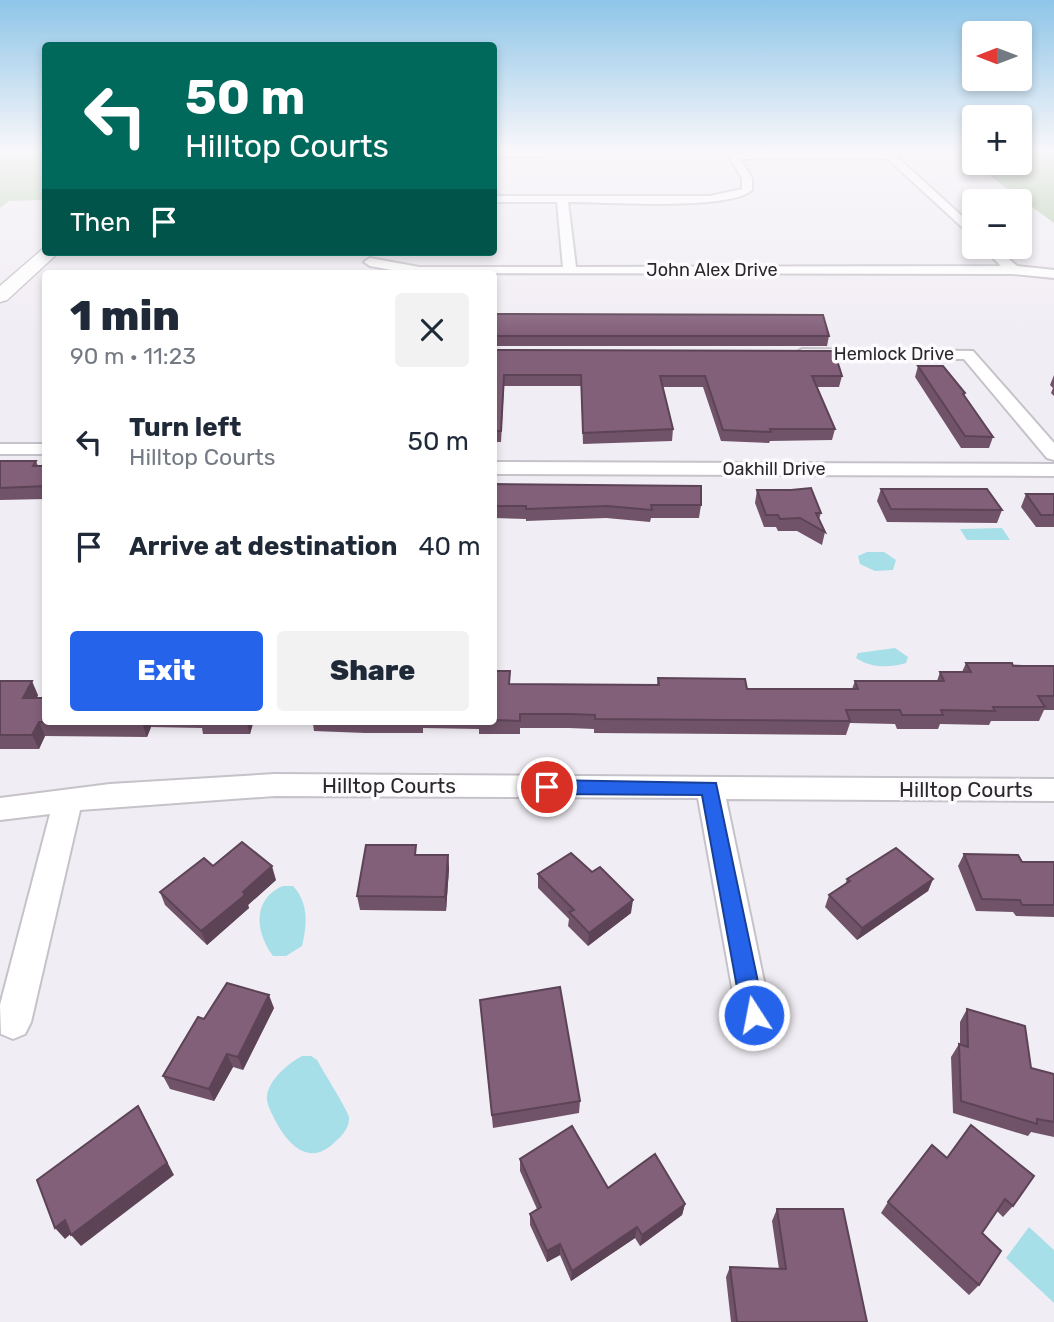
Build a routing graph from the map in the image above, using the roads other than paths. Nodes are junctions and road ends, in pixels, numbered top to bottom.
1 (563, 211) edge
2 (44, 256) edge
3 (1001, 259) edge
4 (370, 262) dead end
5 (570, 269) junction
6 (414, 270) edge
7 (494, 270) edge
8 (1013, 270) junction
9 (1054, 274) edge
10 (9, 281) edge
11 (0, 296) edge
12 (786, 354) edge
13 (0, 449) edge
14 (42, 449) edge
15 (1054, 454) edge
16 (497, 468) edge
17 (1054, 470) edge
18 (710, 788) junction
19 (1054, 790) edge
20 (68, 800) junction
21 (0, 809) edge
22 (754, 1015) dead end
23 (13, 1022) dead end

1 - 5 street
2 - 10 street
3 - 8 street
4 - 6 street, John Alex Drive
5 - 7 street, John Alex Drive
5 - 8 street, John Alex Drive
8 - 9 street, John Alex Drive
10 - 11 street
12 - 15 street, Hemlock Drive
13 - 14 street
16 - 17 street, Oakhill Drive
18 - 19 street, Hilltop Courts
18 - 20 street, Hilltop Courts
18 - 22 street
20 - 21 street, Hilltop Courts
20 - 23 street

